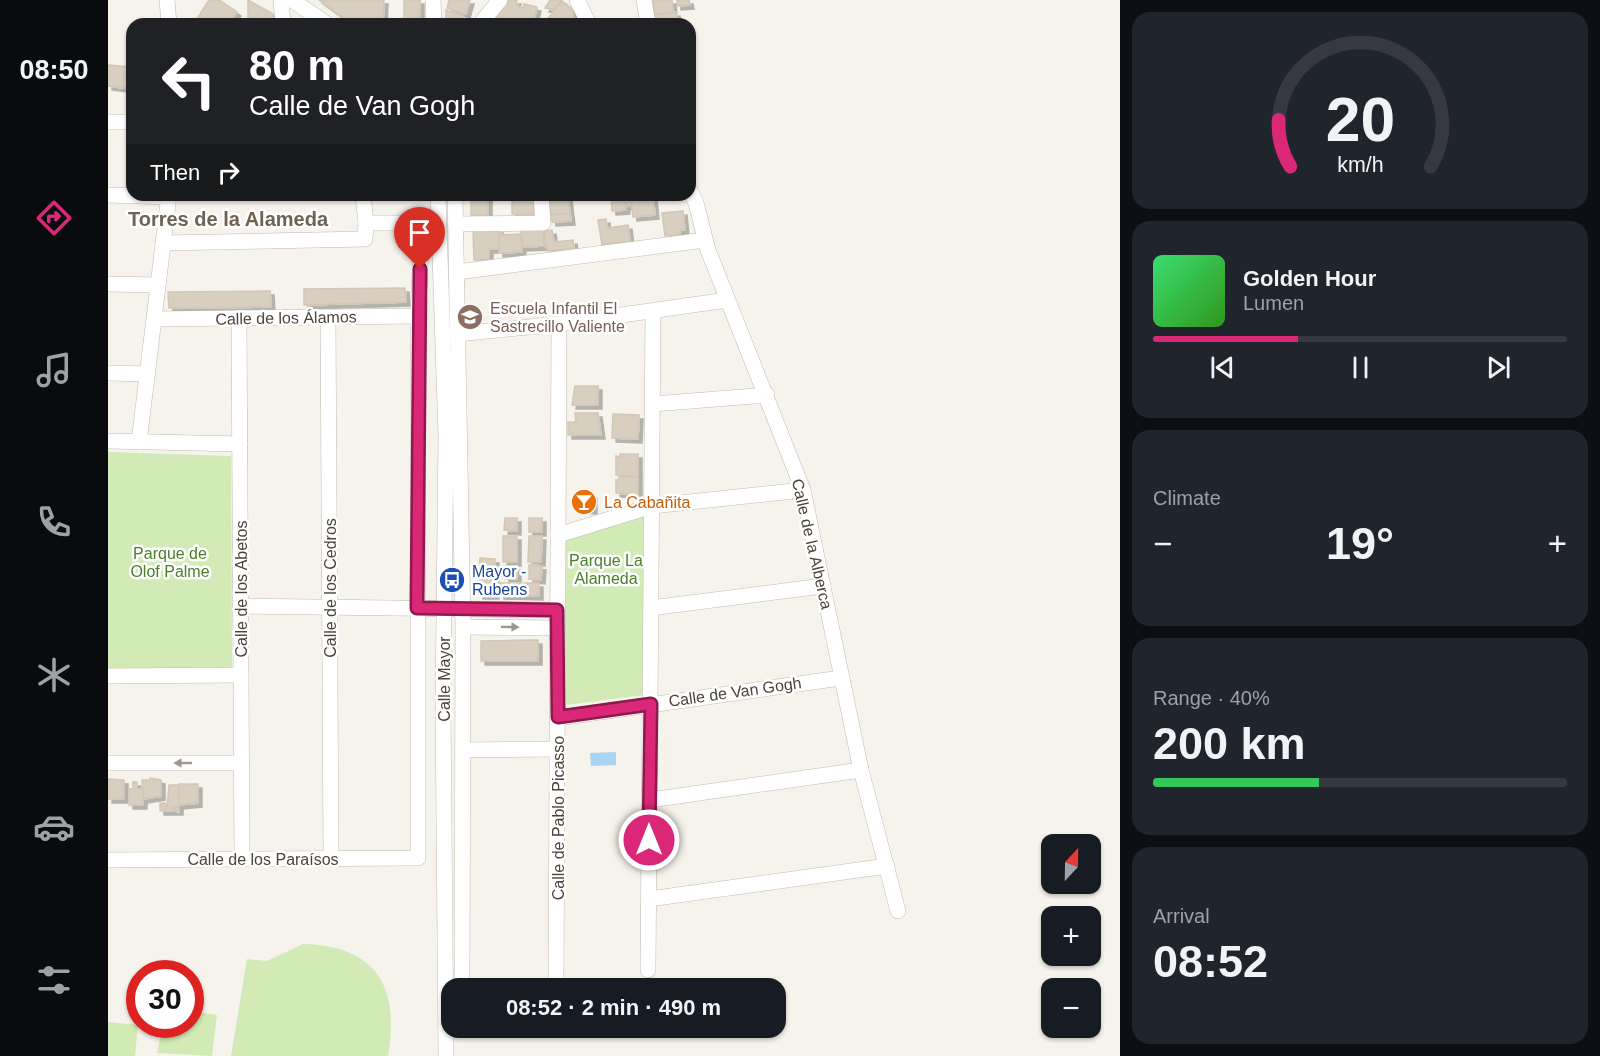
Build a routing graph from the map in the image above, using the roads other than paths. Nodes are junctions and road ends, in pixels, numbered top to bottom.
1 (167, 0) edge
2 (281, 0) edge
3 (292, 0) edge
4 (433, 0) edge
5 (500, 0) edge
6 (577, 0) edge
7 (644, 0) edge
8 (168, 18) edge
9 (282, 18) edge
10 (318, 18) edge
11 (434, 18) edge
12 (485, 18) edge
13 (586, 18) edge
14 (647, 18) edge
15 (108, 122) edge
16 (126, 122) edge
17 (108, 195) edge
18 (126, 195) edge
19 (168, 201) edge
20 (364, 201) edge
21 (438, 201) edge
22 (455, 201) edge
23 (541, 201) edge
24 (695, 201) edge
25 (366, 223) junction
26 (456, 224) junction
27 (705, 240) junction
28 (163, 243) junction
29 (457, 272) junction
30 (108, 284) edge
31 (158, 285) junction
32 (727, 300) junction
33 (653, 312) junction
34 (418, 316) junction
35 (328, 317) junction
36 (154, 319) junction
37 (239, 319) junction
38 (559, 324) junction
39 (457, 334) junction
40 (108, 373) edge
41 (147, 374) junction
42 (767, 395) junction
43 (653, 404) junction
44 (108, 441) edge
45 (139, 442) junction
46 (240, 444) junction
47 (803, 490) junction
48 (652, 506) junction
49 (558, 535) junction
50 (822, 586) junction
51 (241, 606) junction
52 (330, 607) junction
53 (417, 608) junction
54 (651, 608) junction
55 (444, 609) junction
56 (463, 609) junction
57 (557, 610) junction
58 (463, 627) junction
59 (557, 628) junction
60 (241, 675) junction
61 (108, 676) edge
62 (841, 678) junction
63 (651, 704) junction
64 (558, 717) junction
65 (558, 749) junction
66 (464, 750) junction
67 (242, 763) junction
68 (108, 764) edge
69 (861, 770) junction
70 (650, 800) junction
71 (242, 858) junction
72 (331, 858) junction
73 (418, 858) joint
74 (108, 860) edge
75 (887, 866) junction
76 (649, 898) junction
77 (898, 911) dead end
78 (648, 970) dead end
79 (462, 978) edge
80 (556, 978) edge
81 (446, 1056) edge

1 - 8 street
2 - 9 street
3 - 10 street
4 - 11 street
5 - 12 street
6 - 13 street
7 - 14 street
15 - 16 street
17 - 18 street
19 - 28 street
20 - 25 street
21 - 55 street, Calle Mayor
22 - 26 street, Calle Mayor
23 - 26 street
24 - 27 street, Calle de la Alberca
25 - 28 street
25 - 34 street, Calle Mayor
26 - 29 street, Calle Mayor
27 - 29 street
27 - 32 street, Calle de la Alberca
28 - 31 street
29 - 39 street, Calle Mayor
30 - 31 street
31 - 36 street
32 - 33 street
32 - 42 street, Calle de la Alberca
33 - 38 street
33 - 43 street
34 - 35 street, Calle de los Álamos
34 - 53 street, Calle Mayor
35 - 37 street, Calle de los Álamos
35 - 52 street, Calle de los Cedros
36 - 37 street, Calle de los Álamos
36 - 41 street
37 - 46 street, Calle de los Abetos
38 - 39 street
38 - 49 street, Calle de Pablo Picasso
39 - 56 street, Calle Mayor
40 - 41 street
41 - 45 street
42 - 43 street
42 - 47 street, Calle de la Alberca
43 - 48 street
44 - 45 street
45 - 46 street
46 - 51 street, Calle de los Abetos
47 - 48 street
47 - 50 street, Calle de la Alberca
48 - 49 street
48 - 54 street
49 - 57 street, Calle de Pablo Picasso
50 - 54 street
50 - 62 street, Calle de la Alberca
51 - 52 street
51 - 60 street, Calle de los Abetos
52 - 53 street
52 - 72 street, Calle de los Cedros
53 - 55 street
53 - 73 street, Calle Mayor
54 - 63 street
55 - 56 street
55 - 81 street, Calle Mayor
56 - 57 street
56 - 58 street, Calle Mayor
57 - 59 street, Calle de Pablo Picasso
58 -> 59 street
58 - 66 street, Calle Mayor
59 - 64 street, Calle de Pablo Picasso
60 - 61 street
60 - 67 street, Calle de los Abetos
62 - 63 street, Calle de Van Gogh
62 - 69 street, Calle de la Alberca
63 - 64 street, Calle de Van Gogh
63 - 70 street
64 - 65 street, Calle de Pablo Picasso
65 - 66 street
65 - 80 street, Calle de Pablo Picasso
66 - 79 street, Calle Mayor
67 -> 68 street
67 - 71 street, Calle de los Abetos
69 - 70 street
69 - 75 street, Calle de la Alberca
70 - 76 street
71 - 72 street, Calle de los Paraísos
71 - 74 street, Calle de los Paraísos
72 - 73 street, Calle de los Paraísos
75 - 76 street
75 - 77 street, Calle de la Alberca
76 - 78 street

